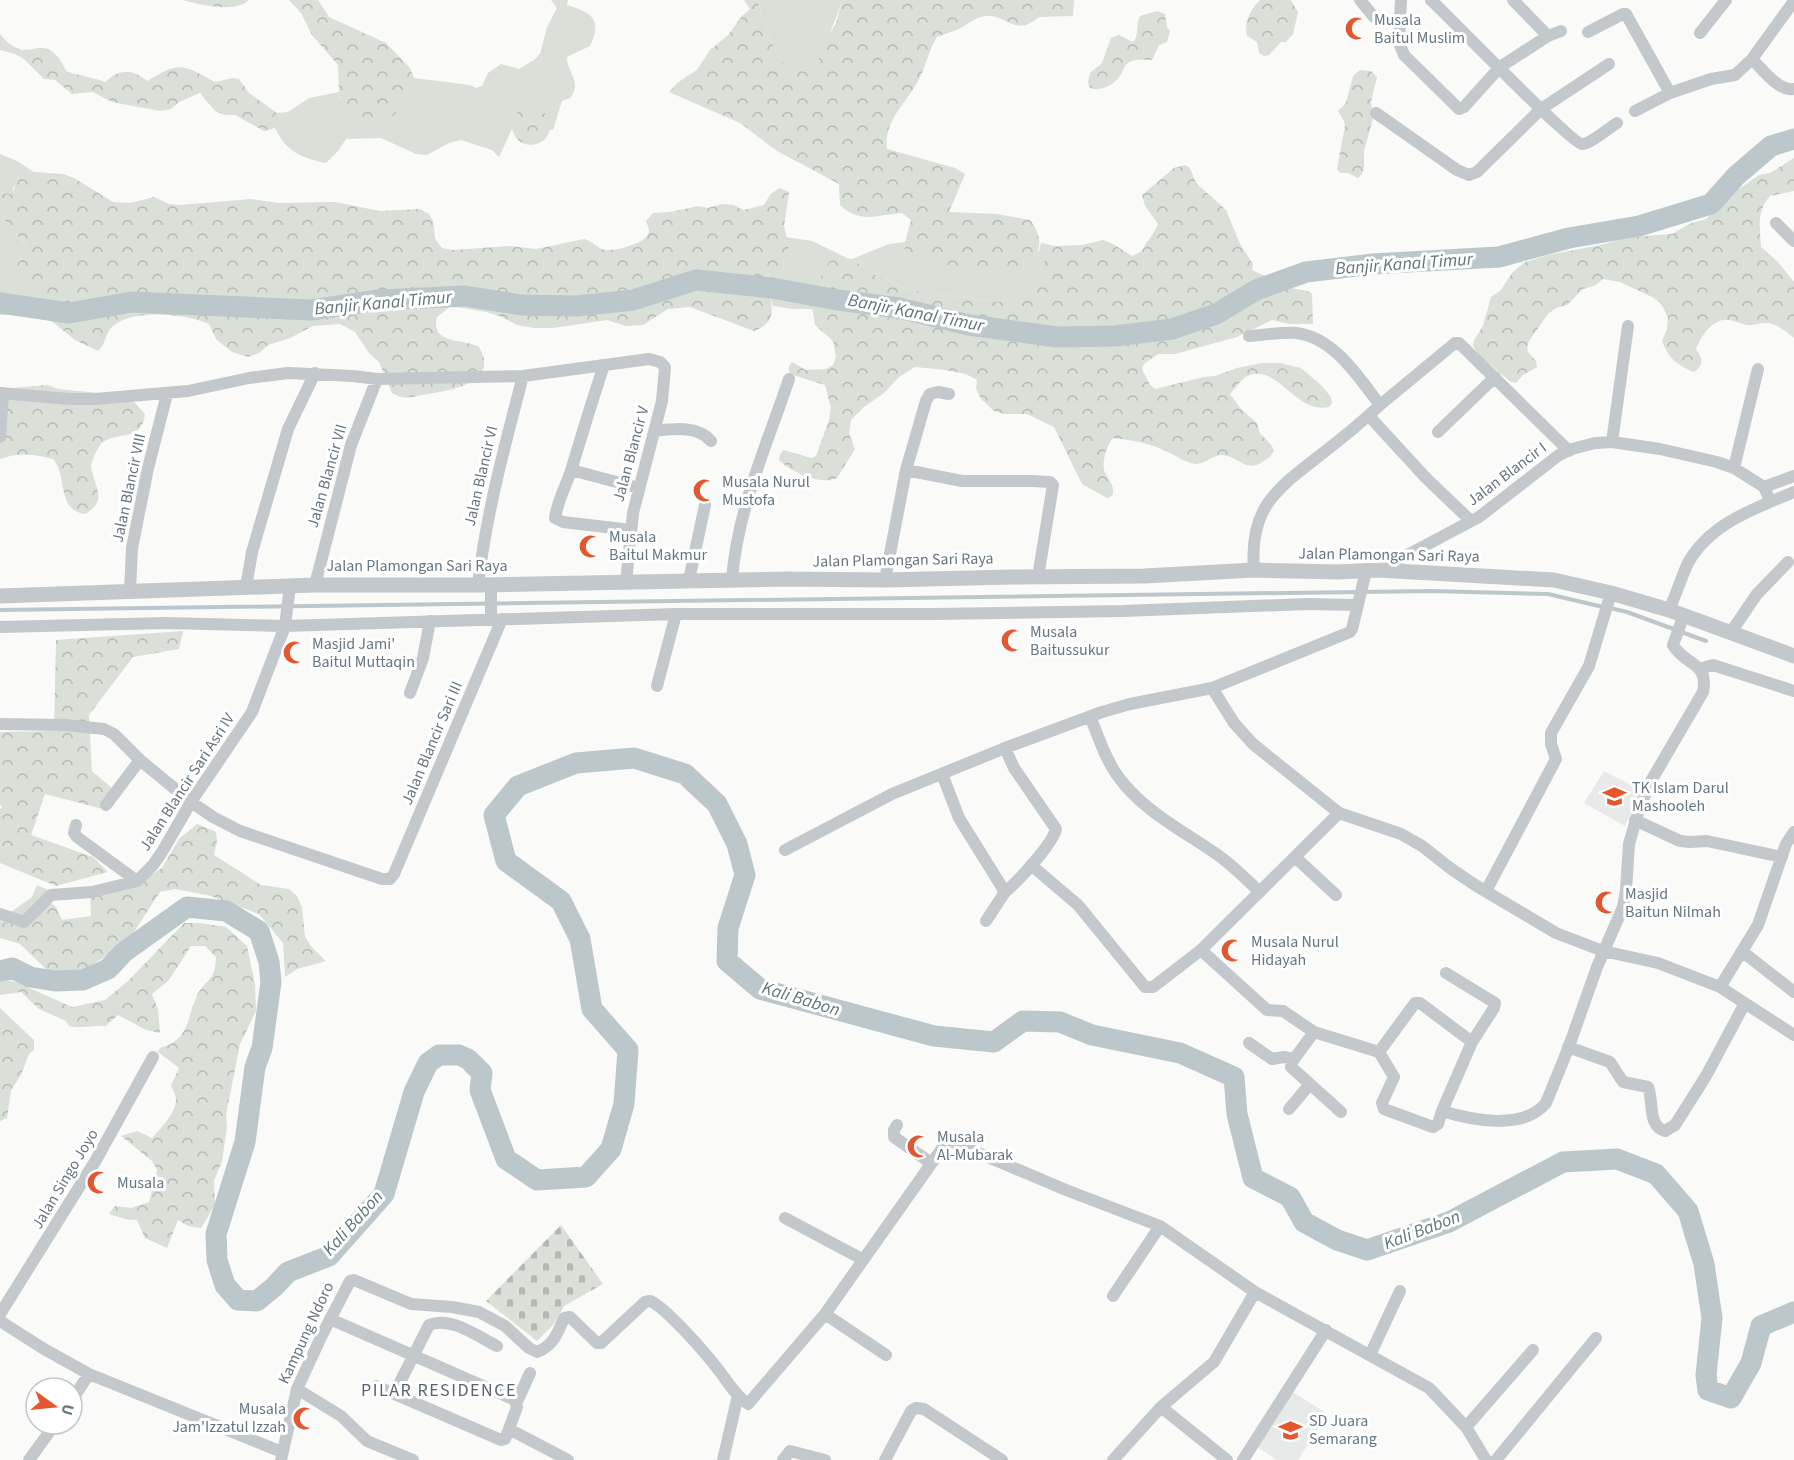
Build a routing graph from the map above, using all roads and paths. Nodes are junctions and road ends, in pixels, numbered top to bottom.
1 (1360, 0) edge
2 (1401, 0) edge
3 (1431, 0) edge
4 (1514, 0) edge
5 (1726, 0) edge
6 (1794, 1) edge
7 (1374, 17) dead end
8 (1561, 31) dead end
9 (1588, 32) dead end
10 (1700, 33) dead end
11 (1548, 36) junction
12 (1752, 59) junction
13 (1609, 64) dead end
14 (1500, 68) junction
15 (1794, 90) edge
16 (1670, 93) junction
17 (1541, 109) junction
18 (1635, 111) dead end
19 (1376, 113) dead end
20 (1617, 123) dead end
21 (1776, 224) dead end
22 (1794, 241) edge
23 (1628, 326) dead end
24 (1249, 336) dead end
25 (604, 365) junction
26 (1758, 369) dead end
27 (315, 373) junction
28 (523, 376) junction
29 (1495, 378) junction
30 (377, 379) junction
31 (789, 379) dead end
32 (2, 393) edge
33 (167, 394) junction
34 (949, 394) dead end
35 (1380, 405) junction
36 (1368, 416) junction
37 (656, 431) junction
38 (1438, 432) dead end
39 (0, 437) edge
40 (711, 441) dead end
41 (1612, 442) junction
42 (1569, 451) junction
43 (573, 466) junction
44 (1734, 468) junction
45 (906, 470) junction
46 (1794, 476) edge
47 (1764, 487) junction
48 (639, 488) junction
49 (1794, 492) edge
50 (1770, 501) junction
51 (705, 505) dead end
52 (1471, 521) junction
53 (631, 530) junction
54 (1788, 562) dead end
55 (1254, 570) junction
56 (1369, 573) junction
57 (1038, 577) junction
58 (689, 580) junction
59 (732, 580) junction
60 (885, 580) junction
61 (626, 582) junction
62 (315, 585) junction
63 (246, 587) junction
64 (487, 587) junction
65 (290, 590) junction
66 (130, 591) junction
67 (0, 596) edge
68 (1610, 596) junction
69 (1358, 604) junction
70 (676, 614) junction
71 (495, 616) junction
72 (1677, 618) junction
73 (287, 620) junction
74 (430, 621) junction
75 (0, 627) edge
76 (1731, 632) junction
77 (1794, 656) edge
78 (1699, 669) junction
79 (657, 686) dead end
80 (1212, 688) junction
81 (1794, 691) edge
82 (410, 693) dead end
83 (1090, 716) junction
84 (0, 724) edge
85 (1005, 748) junction
86 (140, 759) junction
87 (942, 774) junction
88 (191, 802) junction
89 (106, 805) dead end
90 (1339, 813) junction
91 (1635, 820) junction
92 (76, 825) dead end
93 (1794, 832) edge
94 (784, 850) dead end
95 (1295, 857) junction
96 (1782, 857) junction
97 (1031, 865) junction
98 (137, 881) junction
99 (1005, 891) junction
100 (1486, 891) junction
101 (1260, 892) junction
102 (1336, 895) dead end
103 (0, 914) edge
104 (986, 921) dead end
105 (1201, 950) junction
106 (1603, 951) junction
107 (1743, 952) junction
108 (1446, 973) dead end
109 (1720, 987) junction
110 (1794, 992) edge
111 (1745, 1003) junction
112 (1314, 1032) junction
113 (1794, 1035) edge
114 (1473, 1042) junction
115 (1249, 1043) dead end
116 (1568, 1047) junction
117 (1379, 1052) junction
118 (153, 1057) dead end
119 (1294, 1059) junction
120 (1310, 1084) junction
121 (1289, 1109) dead end
122 (1442, 1111) junction
123 (1341, 1112) dead end
124 (897, 1125) dead end
125 (931, 1163) junction
126 (785, 1218) dead end
127 (1160, 1226) junction
128 (862, 1259) junction
129 (1400, 1291) dead end
130 (1255, 1292) junction
131 (1113, 1296) dead end
132 (0, 1314) edge
133 (825, 1314) junction
134 (330, 1319) junction
135 (0, 1321) edge
136 (1326, 1330) junction
137 (1596, 1338) dead end
138 (497, 1346) dead end
139 (1533, 1350) dead end
140 (414, 1354) junction
141 (886, 1355) dead end
142 (1370, 1355) junction
143 (530, 1373) dead end
144 (89, 1374) junction
145 (84, 1382) edge
146 (376, 1386) dead end
147 (394, 1394) junction
148 (295, 1395) junction
149 (738, 1395) junction
150 (517, 1402) junction
151 (1161, 1407) junction
152 (1466, 1427) junction
153 (509, 1429) junction
154 (47, 1436) edge
155 (282, 1456) edge
156 (29, 1460) edge
157 (413, 1460) edge
158 (568, 1460) edge
159 (723, 1460) edge
160 (783, 1460) edge
161 (825, 1460) edge
162 (885, 1460) edge
163 (1002, 1460) edge
164 (1113, 1460) edge
165 (1227, 1460) edge
166 (1243, 1460) edge
167 (1486, 1460) edge
168 (1496, 1460) edge

1 - 7 street
2 - 14 street
3 - 14 street
4 - 11 street
5 - 10 street
6 - 12 street
8 - 11 street
9 - 16 street
11 - 14 street
12 - 15 street
12 - 16 street
13 - 17 street
14 - 17 street
16 - 18 street
17 - 19 street
17 - 20 street
21 - 22 street
23 - 41 street
24 - 35 street
25 - 28 street
25 - 37 street, Jalan Blancir V
25 - 43 street
26 - 44 street
27 - 30 street
27 - 33 street
27 - 63 street
28 - 30 street
28 - 64 street, Jalan Blancir VI
29 - 35 street
29 - 38 street
29 - 42 street
30 - 62 street, Jalan Blancir VII
31 - 59 street
32 - 33 street
32 - 39 street
33 - 66 street, Jalan Blancir VIII
34 - 45 street
35 - 36 street
36 - 52 street
36 - 55 street
37 - 40 street
37 - 48 street, Jalan Blancir V
41 - 42 street, Jalan Blancir I
41 - 44 street, Jalan Blancir I
42 - 52 street, Jalan Blancir I
43 - 48 street
43 - 53 street
44 - 47 street, Jalan Blancir I
45 - 57 street
45 - 60 street
46 - 47 street
47 - 50 street
48 - 53 street, Jalan Blancir V
49 - 50 street
50 - 72 street
51 - 58 street
52 - 56 street, Jalan Blancir I
53 - 61 street, Jalan Blancir V
54 - 76 street
55 - 56 street, Jalan Plamongan Sari Raya
55 - 57 street, Jalan Plamongan Sari Raya
56 - 68 street, Jalan Plamongan Sari Raya
56 - 69 street
57 - 60 street, Jalan Plamongan Sari Raya
58 - 59 street, Jalan Plamongan Sari Raya
58 - 61 street, Jalan Plamongan Sari Raya
59 - 60 street, Jalan Plamongan Sari Raya
61 - 64 street, Jalan Plamongan Sari Raya
62 - 64 street, Jalan Plamongan Sari Raya
62 - 65 street, Jalan Plamongan Sari Raya
63 - 65 street, Jalan Plamongan Sari Raya
63 - 66 street, Jalan Plamongan Sari Raya
64 - 71 street, Jalan Blancir VI
65 - 73 street, Jalan Blancir Sari Asri IV
66 - 67 street, Jalan Plamongan Sari Raya
68 - 72 street, Jalan Plamongan Sari Raya
68 - 100 street
69 - 70 street
69 - 80 street
70 - 71 street
70 - 79 street
71 - 74 street
71 - 88 street, Jalan Blancir Sari III
72 - 76 street, Jalan Plamongan Sari Raya
72 - 78 street
73 - 74 street
73 - 75 street
73 - 88 street, Jalan Blancir Sari Asri IV
74 - 82 street
76 - 77 street, Jalan Plamongan Sari Raya
78 - 81 street
78 - 91 street
80 - 83 street
80 - 90 street
83 - 85 street
83 - 101 street
84 - 86 street
85 - 87 street
85 - 97 street
86 - 88 street
86 - 89 street
87 - 94 street
87 - 99 street
88 - 98 street, Jalan Blancir Sari Asri IV
90 - 95 street
90 - 100 street
91 - 96 street
91 - 106 street
92 - 98 street
93 - 96 street
95 - 101 street
95 - 102 street
96 - 107 street
97 - 99 street
97 - 105 street
98 - 103 street
99 - 104 street
100 - 106 street
101 - 105 street
105 - 112 street
106 - 109 street
106 - 116 street
107 - 109 street
107 - 110 street
108 - 114 street
109 - 111 street
111 - 113 street
111 - 116 street
112 - 117 street
112 - 119 street
114 - 117 street
114 - 122 street
115 - 119 street
116 - 122 street
117 - 122 street
118 - 132 street, Jalan Singo Joyo
119 - 120 street
120 - 121 street
120 - 123 street
124 - 125 street
125 - 127 street
125 - 128 street
126 - 128 street
127 - 130 street
127 - 131 street
128 - 133 street
129 - 142 street
130 - 136 street
130 - 151 street
133 - 141 street
133 - 149 street
134 - 140 street
134 - 148 street, Kampung Ndoro
134 - 149 street, Kampung Ndoro
135 - 144 street
136 - 142 street
136 - 166 street
137 - 168 street
138 - 140 street
139 - 152 street
140 - 147 street
140 - 150 street
142 - 152 street
143 - 150 street
144 - 145 street
144 - 155 street
146 - 147 street
147 - 153 street
148 - 155 street, Kampung Ndoro
148 - 157 street
149 - 159 street
150 - 153 street
151 - 164 street
151 - 165 street
152 - 167 street
153 - 158 street
154 - 156 street
160 - 161 street
162 - 163 street

